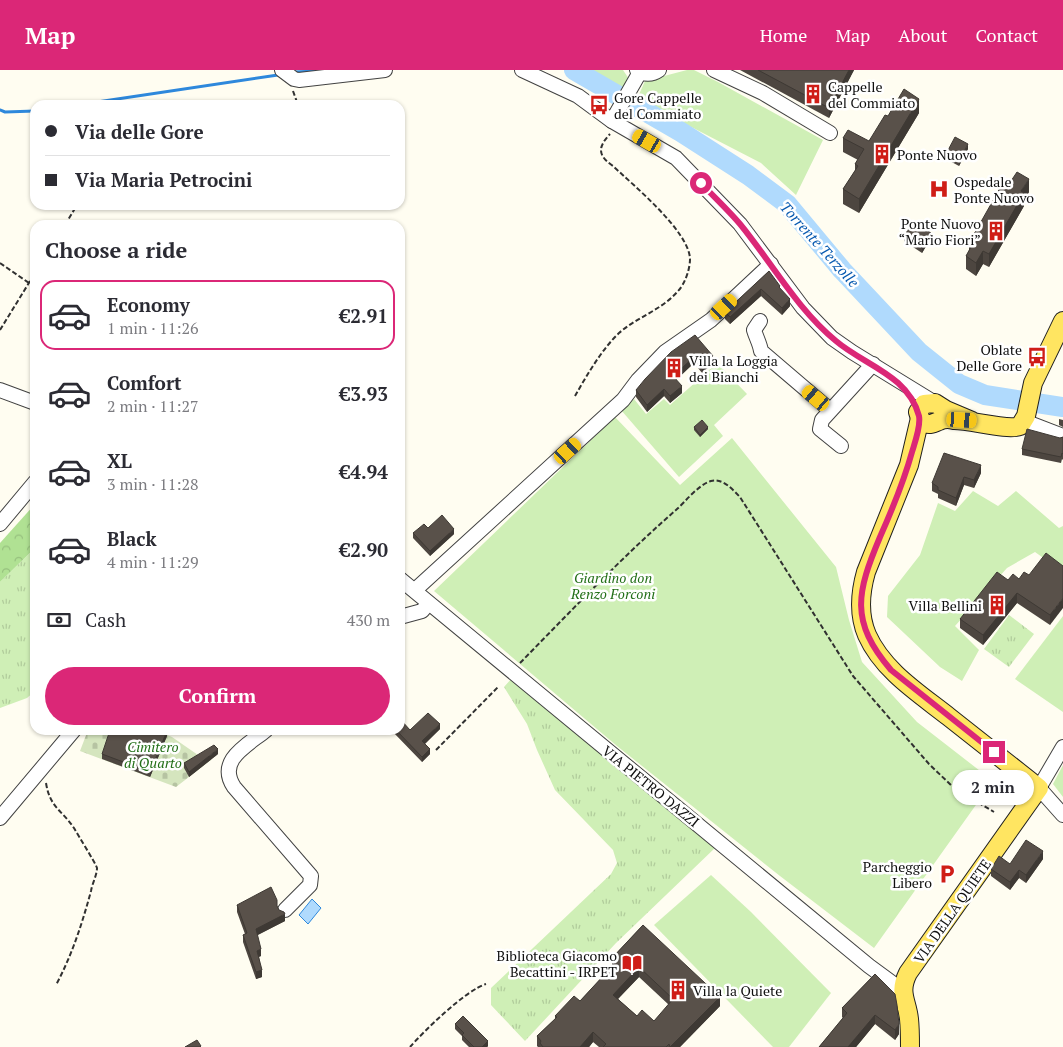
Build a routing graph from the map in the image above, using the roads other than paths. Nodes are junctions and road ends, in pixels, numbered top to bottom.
1 (385, 70) edge
2 (522, 70) edge
3 (659, 70) edge
4 (714, 70) edge
5 (286, 74) edge
6 (637, 76) edge
7 (616, 118) junction
8 (830, 133) dead end
9 (771, 264) junction
10 (760, 321) dead end
11 (1063, 321) edge
12 (873, 364) junction
13 (890, 375) junction
14 (0, 390) edge
15 (30, 401) edge
16 (830, 410) junction
17 (931, 414) junction
18 (1025, 419) junction
19 (1063, 436) edge
20 (841, 446) dead end
21 (30, 488) edge
22 (0, 524) edge
23 (405, 583) edge
24 (415, 590) junction
25 (428, 604) junction
26 (405, 616) edge
27 (70, 735) edge
28 (260, 735) edge
29 (1063, 747) edge
30 (1039, 788) junction
31 (1063, 815) edge
32 (0, 818) edge
33 (285, 910) edge
34 (903, 991) junction
35 (910, 1047) edge

1 - 5 street
2 - 7 street
3 - 6 street
4 - 8 street
6 - 7 street
7 - 9 street
9 - 12 street
9 - 24 street
10 - 16 street
11 - 18 main road
12 - 13 street
12 - 16 street
13 - 17 street
13 - 17 street
14 - 15 street
16 - 20 street
17 - 18 main road
17 - 30 main road
18 - 19 street
21 - 22 street
23 - 24 street, VIA PIETRO DAZZI
24 - 25 street, VIA PIETRO DAZZI
25 - 26 street
25 - 34 street, VIA PIETRO DAZZI
27 - 32 street
28 - 33 street
29 - 30 street
30 - 31 street
30 - 34 main road, VIA DELLA QUIETE
34 - 35 main road

